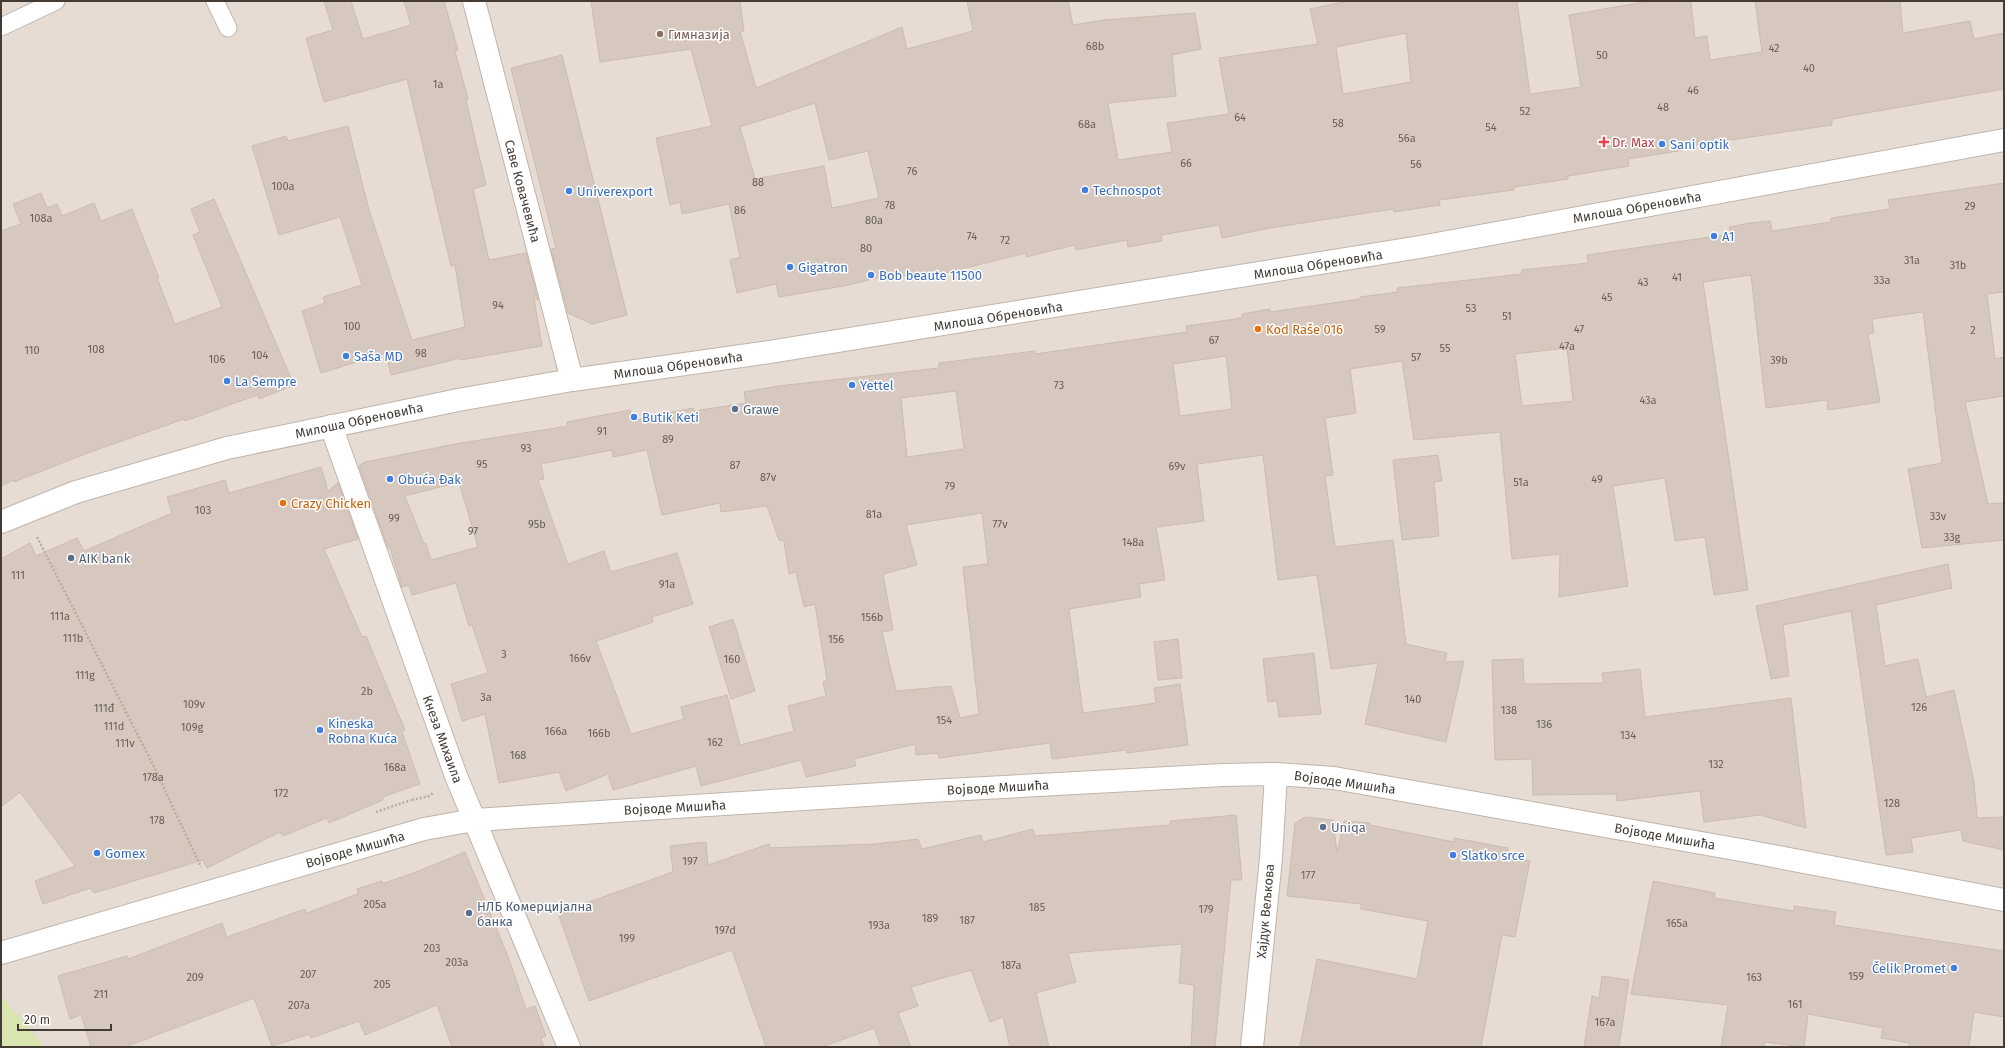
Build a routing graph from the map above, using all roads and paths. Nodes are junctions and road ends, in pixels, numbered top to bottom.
1 (56, 1) edge
2 (215, 1) edge
3 (474, 1) edge
4 (1, 27) edge
5 (228, 28) dead end
6 (2004, 140) edge
7 (572, 380) junction
8 (331, 426) junction
9 (25, 513) junction
10 (1, 522) edge
11 (1276, 774) junction
12 (474, 820) junction
13 (204, 873) dead end
14 (2004, 900) edge
15 (1, 954) edge
16 (569, 1047) edge
17 (1252, 1047) edge

1 - 4 lane
2 - 5 lane
3 - 7 street, Саве Ковачевића
6 - 7 street, Милоша Обреновића
7 - 8 street, Милоша Обреновића
8 - 9 street, Милоша Обреновића
8 - 12 street, Кнеза Михаила
9 - 10 street, Милоша Обреновића
9 - 13 path
11 - 12 street, Војводе Мишића
11 - 14 street, Војводе Мишића
11 - 17 street, Хајдук Вељкова
12 - 15 street, Војводе Мишића
12 - 16 street, Кнеза Михаила

